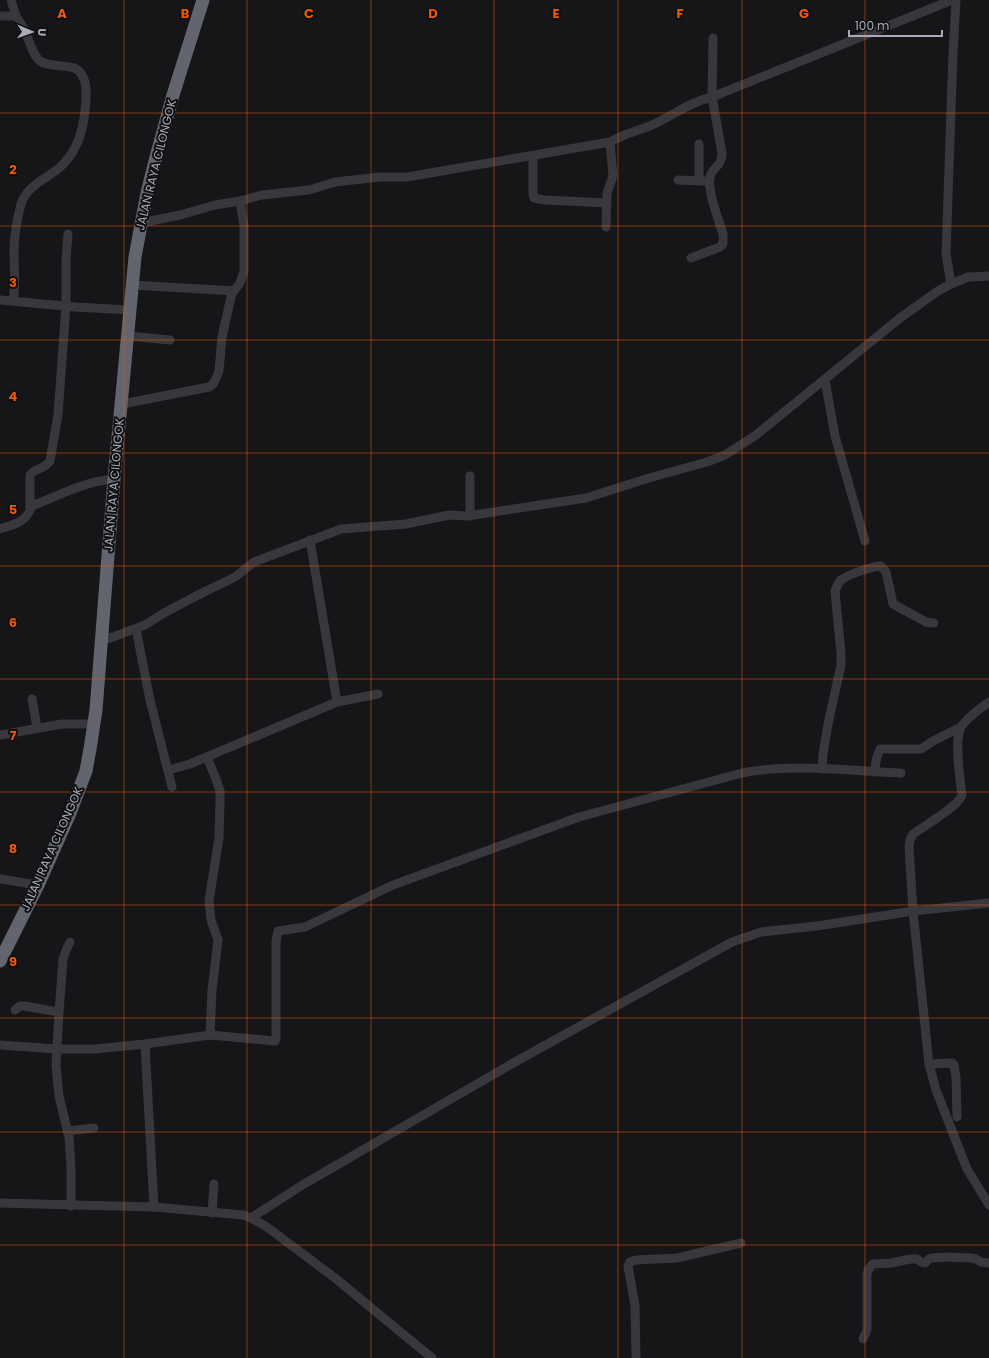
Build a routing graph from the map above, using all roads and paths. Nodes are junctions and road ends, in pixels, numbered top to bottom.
1 (11, 0) edge
2 (203, 0) edge
3 (952, 0) edge
4 (956, 0) edge
5 (0, 16) edge
6 (16, 16) junction
7 (713, 38) dead end
8 (712, 97) junction
9 (610, 142) junction
10 (699, 144) dead end
11 (533, 156) junction
12 (678, 180) dead end
13 (698, 180) junction
14 (710, 181) junction
15 (240, 202) junction
16 (607, 203) junction
17 (141, 222) junction
18 (606, 227) dead end
19 (68, 234) dead end
20 (691, 258) dead end
21 (989, 276) edge
22 (951, 284) junction
23 (133, 285) junction
24 (234, 291) junction
25 (0, 300) edge
26 (13, 301) junction
27 (66, 306) junction
28 (130, 310) junction
29 (128, 336) junction
30 (170, 340) dead end
31 (825, 380) junction
32 (122, 404) junction
33 (470, 476) dead end
34 (114, 478) junction
35 (30, 507) junction
36 (470, 516) junction
37 (0, 529) edge
38 (310, 540) junction
39 (865, 541) dead end
40 (934, 623) dead end
41 (136, 629) junction
42 (102, 641) junction
43 (378, 694) dead end
44 (32, 699) dead end
45 (337, 702) junction
46 (989, 702) edge
47 (93, 724) junction
48 (961, 727) junction
49 (37, 728) junction
50 (0, 735) edge
51 (207, 757) junction
52 (822, 769) junction
53 (169, 770) junction
54 (874, 772) junction
55 (901, 772) dead end
56 (172, 787) dead end
57 (0, 879) edge
58 (38, 885) junction
59 (989, 903) edge
60 (913, 911) junction
61 (70, 942) dead end
62 (0, 961) edge
63 (15, 1010) dead end
64 (59, 1012) junction
65 (210, 1035) junction
66 (145, 1044) junction
67 (0, 1045) edge
68 (57, 1049) junction
69 (929, 1064) junction
70 (957, 1117) dead end
71 (94, 1128) dead end
72 (67, 1131) junction
73 (214, 1184) dead end
74 (0, 1203) edge
75 (989, 1204) edge
76 (71, 1206) junction
77 (154, 1208) junction
78 (212, 1213) junction
79 (251, 1218) junction
80 (742, 1243) dead end
81 (989, 1263) edge
82 (863, 1339) dead end
83 (432, 1358) edge
84 (636, 1358) edge

1 - 6 street
2 - 17 highway, JALAN RAYA CILONGOK
3 - 8 street
4 - 22 street
5 - 6 street
6 - 26 street
7 - 8 street
8 - 9 street
8 - 14 street
9 - 11 street
9 - 16 street
10 - 13 street
11 - 15 street
11 - 16 street
12 - 13 street
13 - 14 street
14 - 20 street
15 - 17 street
15 - 24 street
16 - 18 street
17 - 23 highway, JALAN RAYA CILONGOK
19 - 27 street
21 - 22 street
22 - 31 street
23 - 24 street
23 - 28 highway, JALAN RAYA CILONGOK
24 - 32 street
25 - 26 street
26 - 27 street
27 - 28 street
27 - 35 street
28 - 29 highway, JALAN RAYA CILONGOK
29 - 30 street
29 - 32 highway, JALAN RAYA CILONGOK
31 - 36 street
31 - 39 street
32 - 34 highway, JALAN RAYA CILONGOK
33 - 36 street
34 - 35 street
34 - 42 highway, JALAN RAYA CILONGOK
35 - 37 street
36 - 38 street
38 - 41 street
38 - 45 street
40 - 52 street
41 - 42 street
41 - 53 street
42 - 47 highway, JALAN RAYA CILONGOK
43 - 45 street
44 - 49 street
45 - 51 street
46 - 48 street
47 - 49 street
47 - 58 highway, JALAN RAYA CILONGOK
48 - 54 street
48 - 60 street
49 - 50 street
51 - 53 street
51 - 65 street
52 - 54 street
52 - 65 street
53 - 56 street
54 - 55 street
57 - 58 street
58 - 62 highway, JALAN RAYA CILONGOK
59 - 60 street
60 - 69 street
60 - 79 street
61 - 64 street
63 - 64 street
64 - 68 street
65 - 66 street
66 - 68 street
66 - 77 street
67 - 68 street
68 - 72 street
69 - 70 street
69 - 75 street
71 - 72 street
72 - 76 street
73 - 78 street
74 - 76 street
76 - 77 street
77 - 78 street
78 - 79 street
79 - 83 street
80 - 84 street
81 - 82 street

